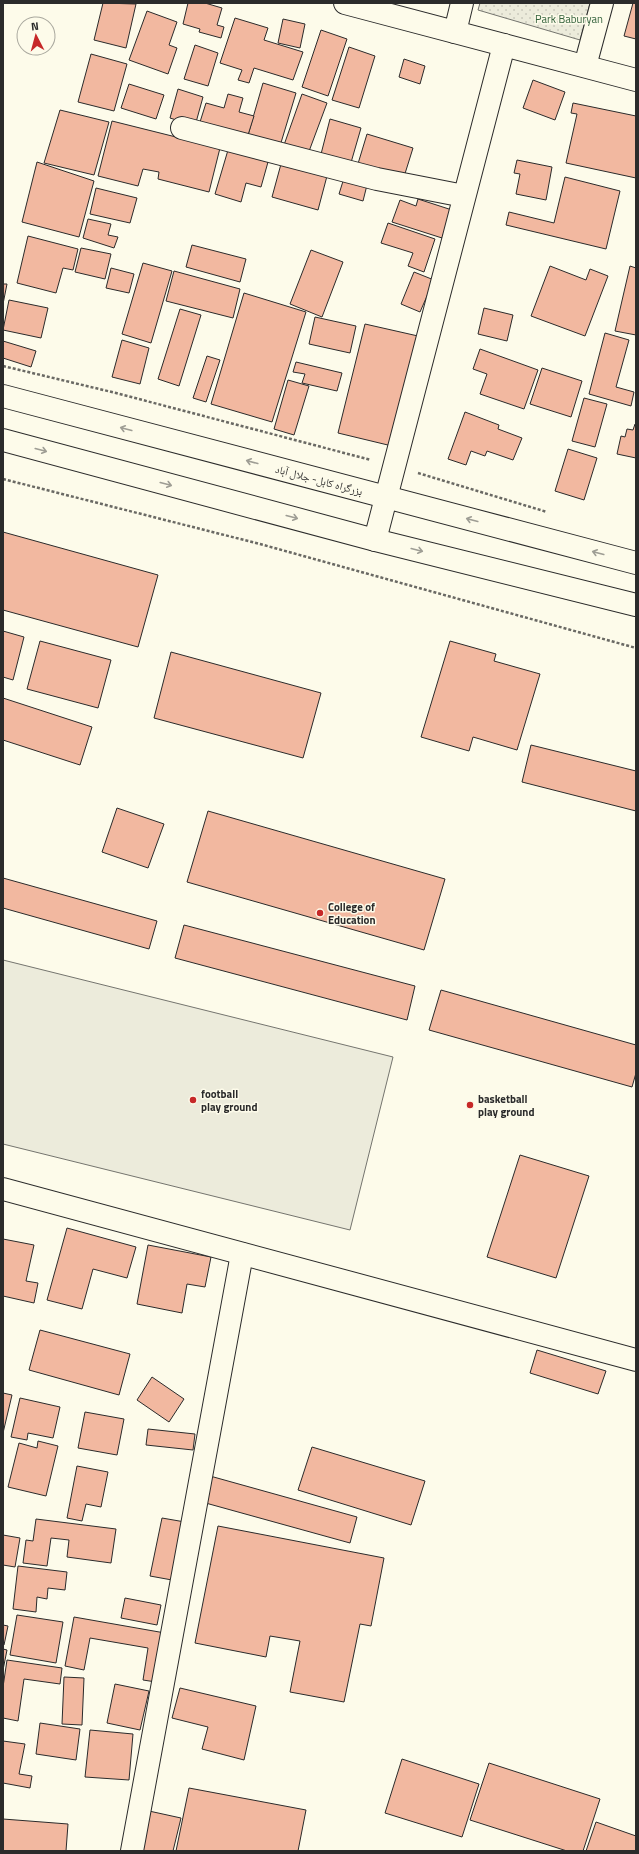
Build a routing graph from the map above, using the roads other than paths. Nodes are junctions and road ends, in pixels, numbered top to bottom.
1 (345, 3) edge
2 (462, 3) edge
3 (602, 3) edge
4 (455, 32) junction
5 (504, 45) junction
6 (585, 66) junction
7 (636, 80) edge
8 (182, 128) dead end
9 (464, 196) junction
10 (3, 396) edge
11 (3, 440) edge
12 (386, 498) junction
13 (375, 540) junction
14 (636, 563) edge
15 (636, 605) edge
16 (3, 1189) edge
17 (242, 1254) junction
18 (636, 1360) edge
19 (132, 1851) edge

1 - 4 main road
2 - 4 main road
3 - 6 main road
4 - 5 main road
5 - 6 main road
5 - 9 main road
6 - 7 main road
8 - 9 main road
9 - 12 main road
12 -> 10 main road, بزرگراه کابل- جلال آباد
11 -> 13 main road
12 - 13 main road
14 -> 12 main road, بزرگراه کابل- جلال آباد
13 -> 15 main road
16 - 17 main road
17 - 18 main road
17 - 19 main road

